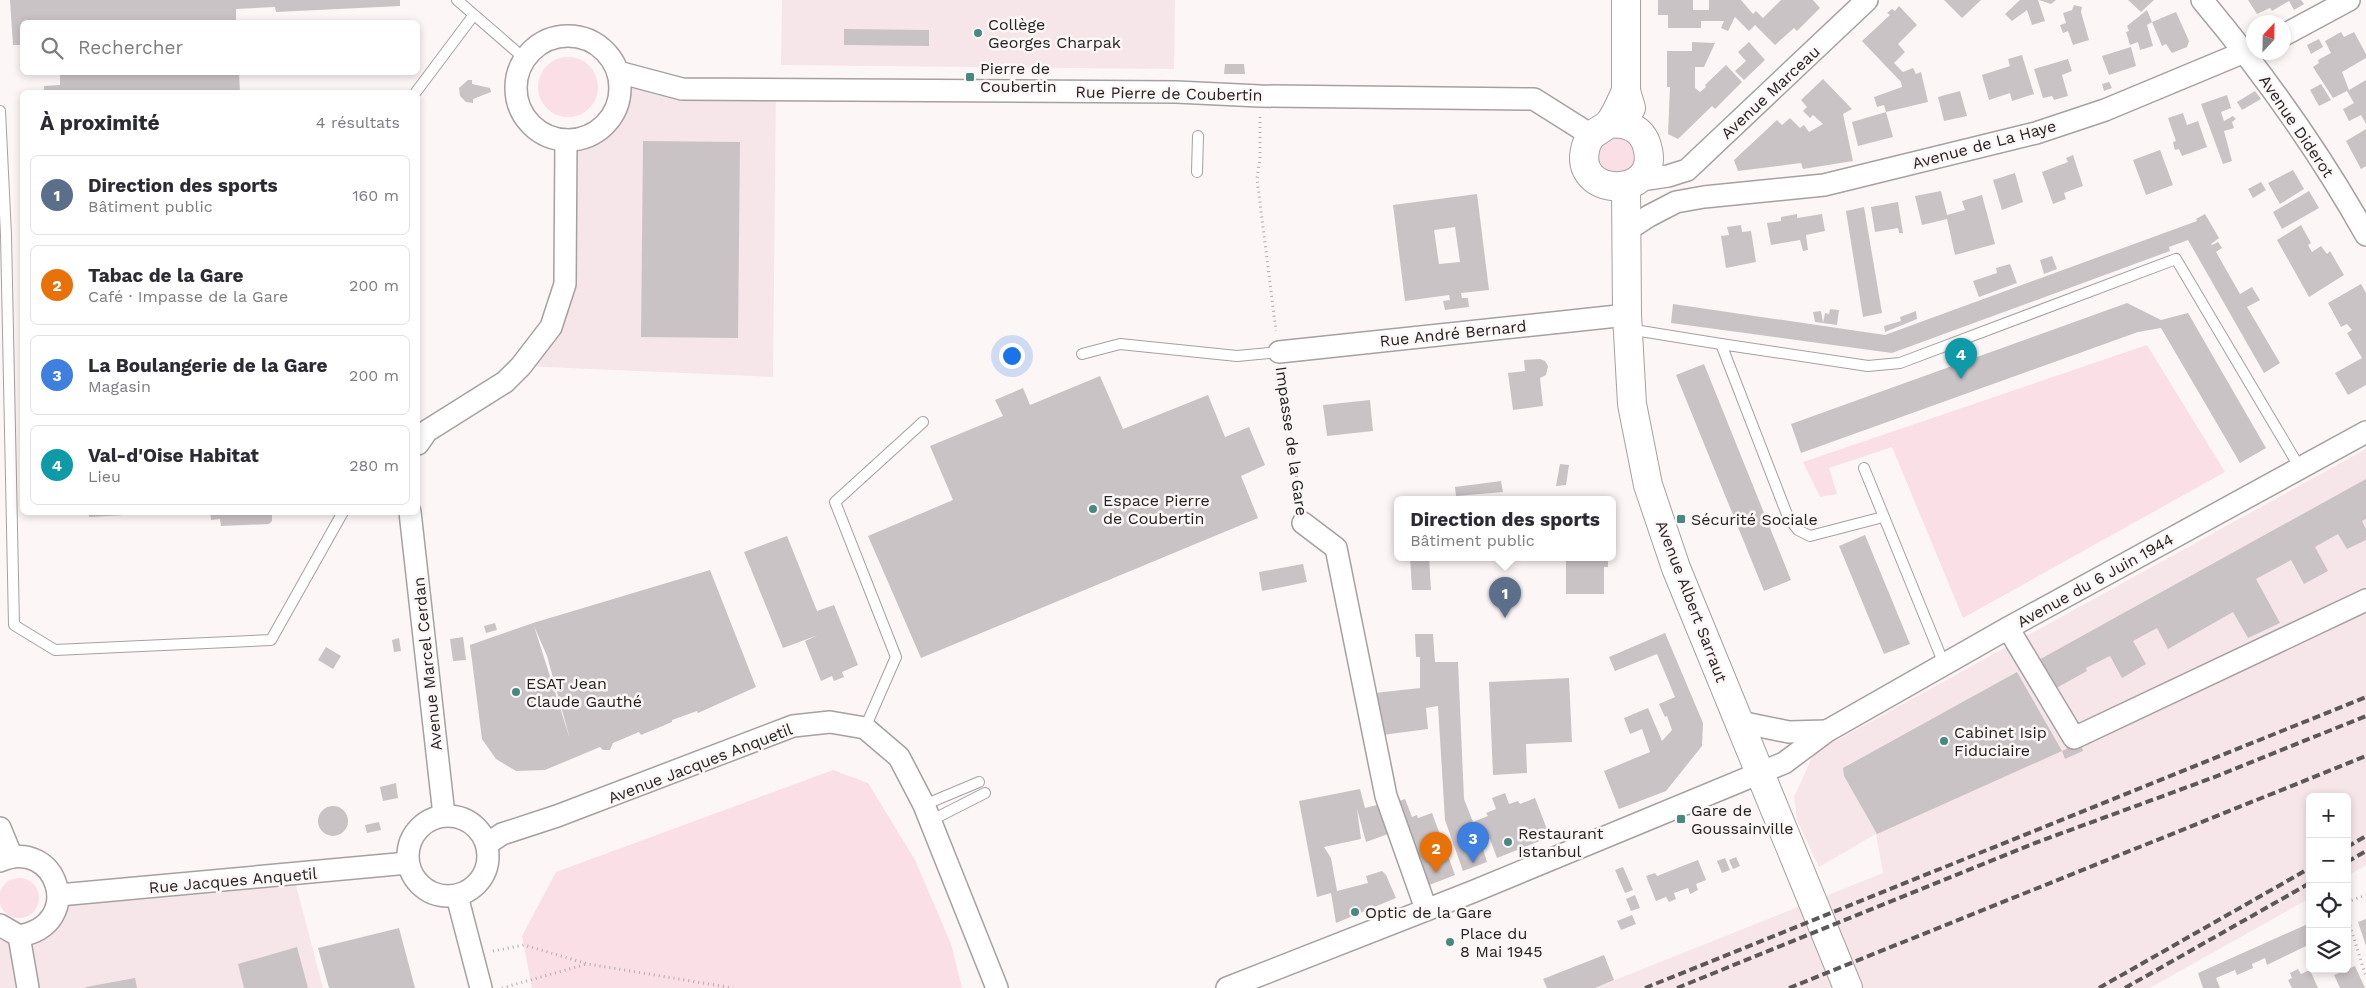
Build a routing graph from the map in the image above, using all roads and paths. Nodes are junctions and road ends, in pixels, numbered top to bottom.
1 (457, 0) edge
2 (1626, 0) edge
3 (1867, 0) edge
4 (2202, 0) edge
5 (2349, 0) edge
6 (474, 16) junction
7 (2291, 31) edge
8 (2246, 47) edge
9 (2246, 51) edge
10 (525, 59) junction
11 (2255, 60) edge
12 (618, 72) junction
13 (418, 90) edge
14 (1626, 92) junction
15 (1260, 96) junction
16 (0, 111) edge
17 (1599, 130) junction
18 (1636, 130) junction
19 (1198, 136) dead end
20 (566, 140) junction
21 (1649, 156) junction
22 (1197, 172) dead end
23 (1678, 173) junction
24 (1631, 184) junction
25 (1704, 196) junction
26 (1626, 231) junction
27 (2366, 235) edge
28 (1628, 322) junction
29 (1721, 344) junction
30 (1279, 352) junction
31 (1082, 354) dead end
32 (923, 422) dead end
33 (2366, 432) edge
34 (420, 441) edge
35 (1864, 468) dead end
36 (2300, 468) junction
37 (341, 515) edge
38 (410, 515) edge
39 (1883, 517) junction
40 (1303, 523) joint
41 (2366, 600) edge
42 (2008, 628) junction
43 (1944, 664) junction
44 (1740, 722) junction
45 (865, 728) junction
46 (1827, 731) junction
47 (1759, 774) junction
48 (979, 782) dead end
49 (985, 793) dead end
50 (927, 813) junction
51 (444, 815) junction
52 (0, 828) edge
53 (487, 844) junction
54 (6, 859) edge
55 (408, 864) junction
56 (2366, 894) edge
57 (58, 895) junction
58 (457, 896) junction
59 (2351, 900) edge
60 (1426, 909) junction
61 (0, 925) edge
62 (2351, 928) edge
63 (19, 936) junction
64 (473, 956) junction
65 (588, 964) junction
66 (2366, 976) edge
67 (28, 988) edge
68 (481, 988) edge
69 (502, 988) edge
70 (733, 988) edge
71 (997, 988) edge
72 (1227, 988) edge
73 (1848, 988) edge

1 - 6 lane
2 - 14 street
3 - 23 street, Avenue Marceau
4 - 8 street, Avenue Diderot
5 - 7 street
6 - 10 lane
6 - 13 lane
9 - 25 street, Avenue de La Haye
10 - 12 street
10 - 20 street
11 - 27 street, Avenue Diderot
12 - 15 street, Rue Pierre de Coubertin
12 - 20 street
14 - 17 street
14 - 18 street
15 - 17 street, Rue Pierre de Coubertin
15 - 30 path, Impasse de la Gare
16 - 37 lane
17 - 18 street
17 - 24 street
18 - 21 street
19 - 22 lane
20 - 34 street
21 - 23 street
21 - 24 street
23 - 24 street
23 - 25 street
24 - 26 street, Avenue Albert Sarraut
25 - 26 street, Avenue de La Haye
26 - 28 street, Avenue Albert Sarraut
28 - 29 lane
28 - 30 street, Rue André Bernard
28 - 44 street, Avenue Albert Sarraut
29 - 36 lane
29 - 39 lane
30 - 31 lane
30 - 40 path, Impasse de la Gare
32 - 45 lane
33 - 36 street, Avenue du 6 Juin 1944
35 - 39 lane
36 - 42 street, Avenue du 6 Juin 1944
38 - 51 street, Avenue Marcel Cerdan
39 - 43 lane
40 - 60 street, Impasse de la Gare
41 - 42 street
42 - 43 street, Avenue du 6 Juin 1944
43 - 46 street, Avenue du 6 Juin 1944
44 - 46 street, Avenue du 6 Juin 1944
44 - 47 street, Avenue Albert Sarraut
45 - 50 street
45 - 53 street, Avenue Jacques Anquetil
46 - 47 street, Avenue du 6 Juin 1944
47 - 60 street, Avenue du 6 Juin 1944
47 - 73 street, Avenue Albert Sarraut
48 - 50 lane
49 - 50 lane
50 - 71 street
51 - 53 street
51 - 55 street
52 - 54 street
53 - 58 street
54 - 57 street
55 - 57 street, Rue Jacques Anquetil
55 - 58 street
56 - 59 path
57 - 63 street
58 - 64 street
60 - 72 street, Avenue du 6 Juin 1944
61 - 63 street
62 - 66 path
63 - 67 street
64 - 65 path
64 - 68 street
65 - 69 path
65 - 70 path

